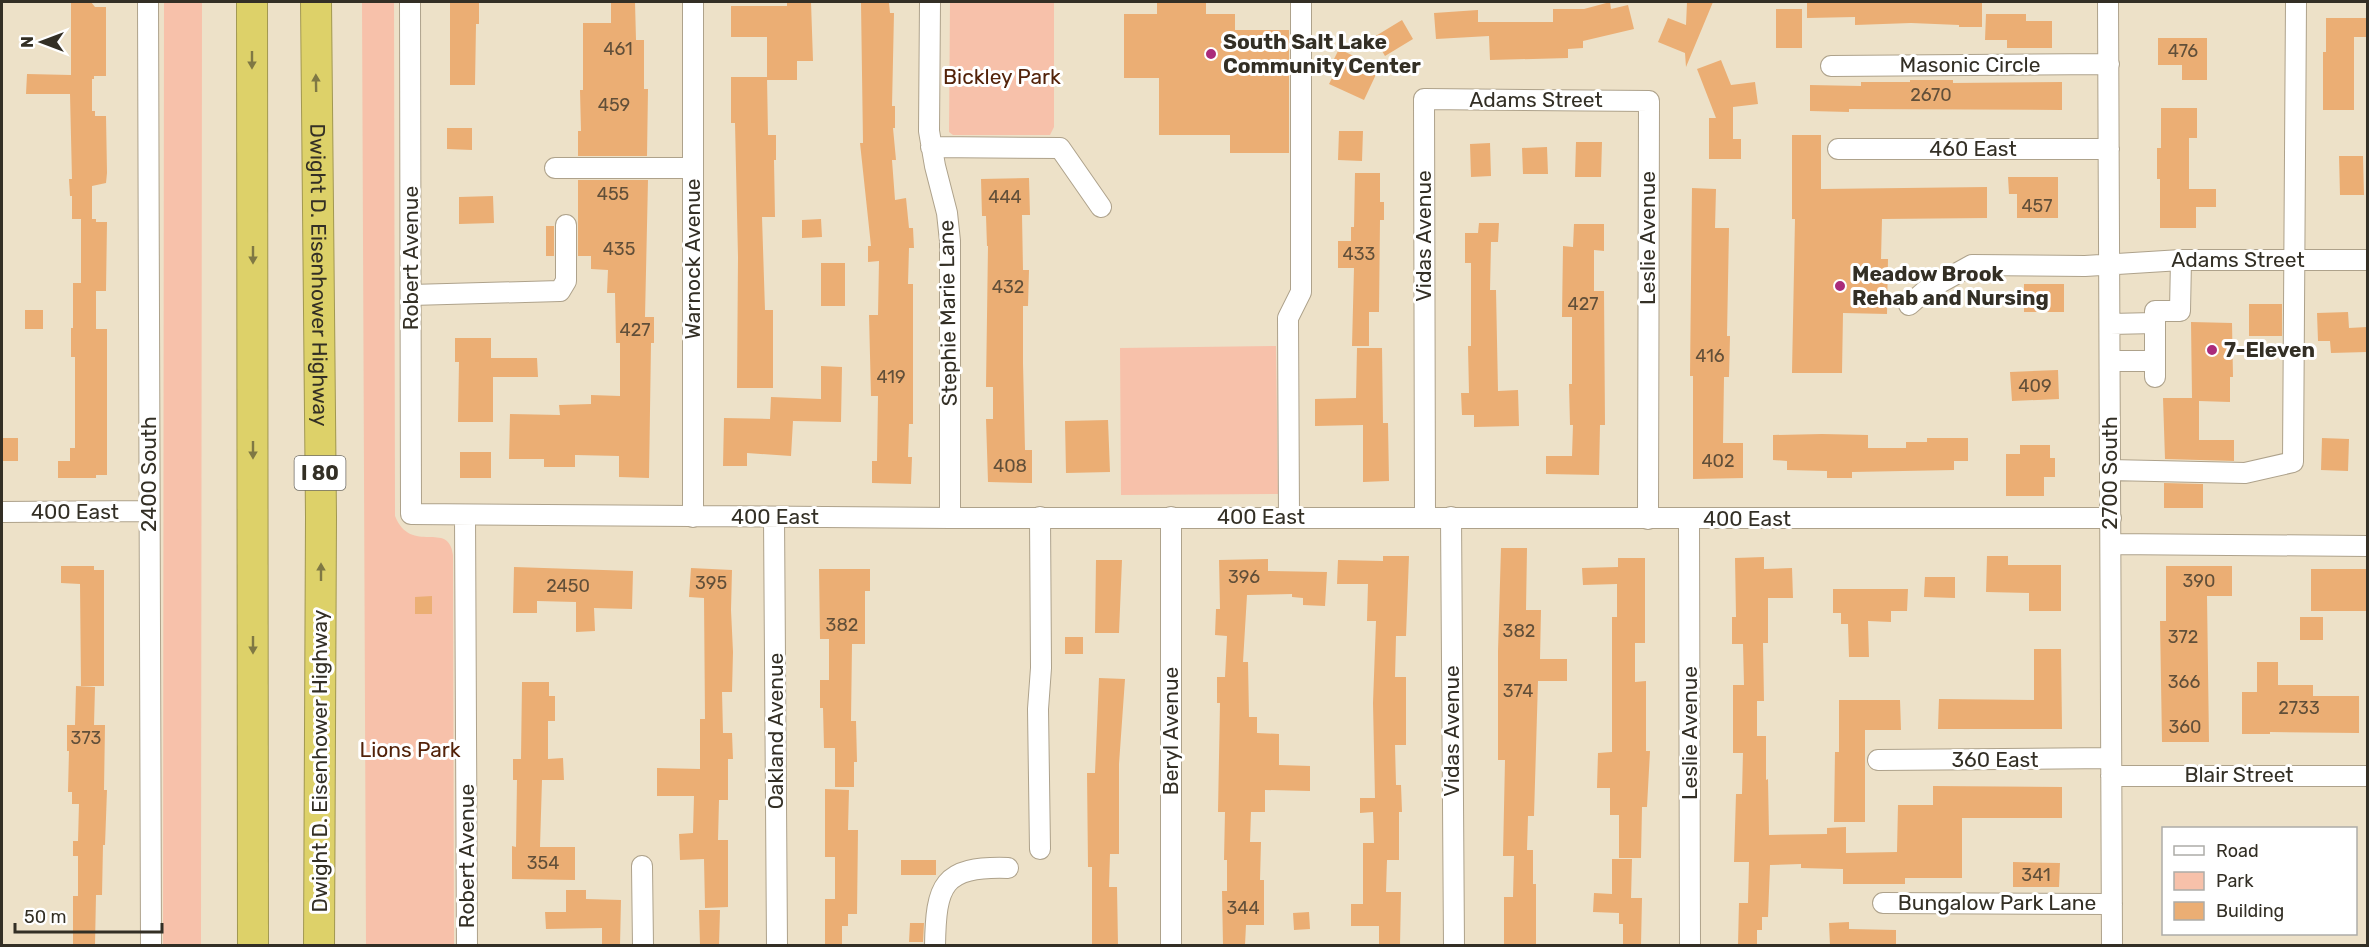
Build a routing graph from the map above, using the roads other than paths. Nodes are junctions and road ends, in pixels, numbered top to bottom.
1 (148, 2) edge
2 (252, 2) edge
3 (315, 2) edge
4 (410, 2) edge
5 (693, 2) edge
6 (930, 2) edge
7 (1301, 2) edge
8 (2108, 2) edge
9 (2296, 2) edge
10 (2109, 64) junction
11 (1831, 66) dead end
12 (1424, 99) joint
13 (1649, 101) joint
14 (931, 147) junction
15 (1838, 149) dead end
16 (2109, 149) junction
17 (555, 168) dead end
18 (693, 168) junction
19 (1101, 207) dead end
20 (566, 225) dead end
21 (2181, 260) junction
22 (2294, 260) junction
23 (2367, 260) edge
24 (2110, 264) junction
25 (411, 295) junction
26 (1909, 305) dead end
27 (2155, 323) junction
28 (2110, 324) junction
29 (2110, 361) junction
30 (2110, 470) junction
31 (2, 512) edge
32 (149, 512) junction
33 (411, 514) joint
34 (465, 515) junction
35 (693, 517) junction
36 (774, 517) junction
37 (1040, 517) junction
38 (1171, 517) junction
39 (1289, 517) junction
40 (1425, 517) junction
41 (1451, 517) junction
42 (950, 518) junction
43 (2110, 518) junction
44 (1648, 519) junction
45 (1689, 520) junction
46 (2110, 544) junction
47 (2367, 546) edge
48 (1878, 760) dead end
49 (2112, 767) junction
50 (2367, 776) edge
51 (1040, 849) dead end
52 (642, 866) dead end
53 (1008, 868) dead end
54 (1883, 903) dead end
55 (2112, 904) junction
56 (151, 945) edge
57 (254, 945) edge
58 (319, 945) edge
59 (467, 945) edge
60 (643, 945) edge
61 (777, 945) edge
62 (935, 945) edge
63 (1171, 945) edge
64 (1454, 945) edge
65 (1690, 945) edge
66 (2112, 945) edge

1 - 32 street, 2400 South
2 -> 57 highway
58 -> 3 highway, Dwight D. Eisenhower Highway / I 80
4 - 25 street, Robert Avenue
5 - 18 street, Warnock Avenue
6 - 14 street, Stephie Marie Lane
7 - 39 street
8 - 10 street, 2700 South
9 - 22 street
10 - 11 street, Masonic Circle
10 - 16 street, 2700 South
12 - 13 street, Adams Street
12 - 40 street, Vidas Avenue
13 - 44 street, Leslie Avenue
14 - 19 street
14 - 42 street, Stephie Marie Lane
15 - 16 street, 460 East
16 - 24 street, 2700 South
17 - 18 street
18 - 35 street, Warnock Avenue
20 - 25 street
21 - 22 street, Adams Street
21 - 24 street, Adams Street
21 - 27 street
22 - 23 street, Adams Street
22 - 30 street
24 - 26 street, Adams Street
24 - 28 street, 2700 South
25 - 33 street, Robert Avenue
27 - 28 street
27 - 29 street
28 - 29 street, 2700 South
29 - 30 street, 2700 South
30 - 43 street, 2700 South
31 - 32 street, 400 East
32 - 56 street, 2400 South
33 - 34 street, 400 East
34 - 35 street, 400 East
34 - 59 street, Robert Avenue
35 - 36 street, 400 East
36 - 42 street, 400 East
36 - 61 street, Oakland Avenue
37 - 38 street, 400 East
37 - 42 street, 400 East
37 - 51 street
38 - 39 street, 400 East
38 - 63 street, Beryl Avenue
39 - 40 street, 400 East
40 - 41 street, 400 East
41 - 44 street, 400 East
41 - 64 street, Vidas Avenue
43 - 45 street, 400 East
43 - 46 street, 2700 South
44 - 45 street, 400 East
45 - 65 street, Leslie Avenue
46 - 47 street
46 - 49 street, 2700 South
48 - 49 street, 360 East
49 - 50 street, Blair Street
49 - 55 street, 2700 South
52 - 60 street
53 - 62 street
54 - 55 street, Bungalow Park Lane
55 - 66 street, 2700 South

